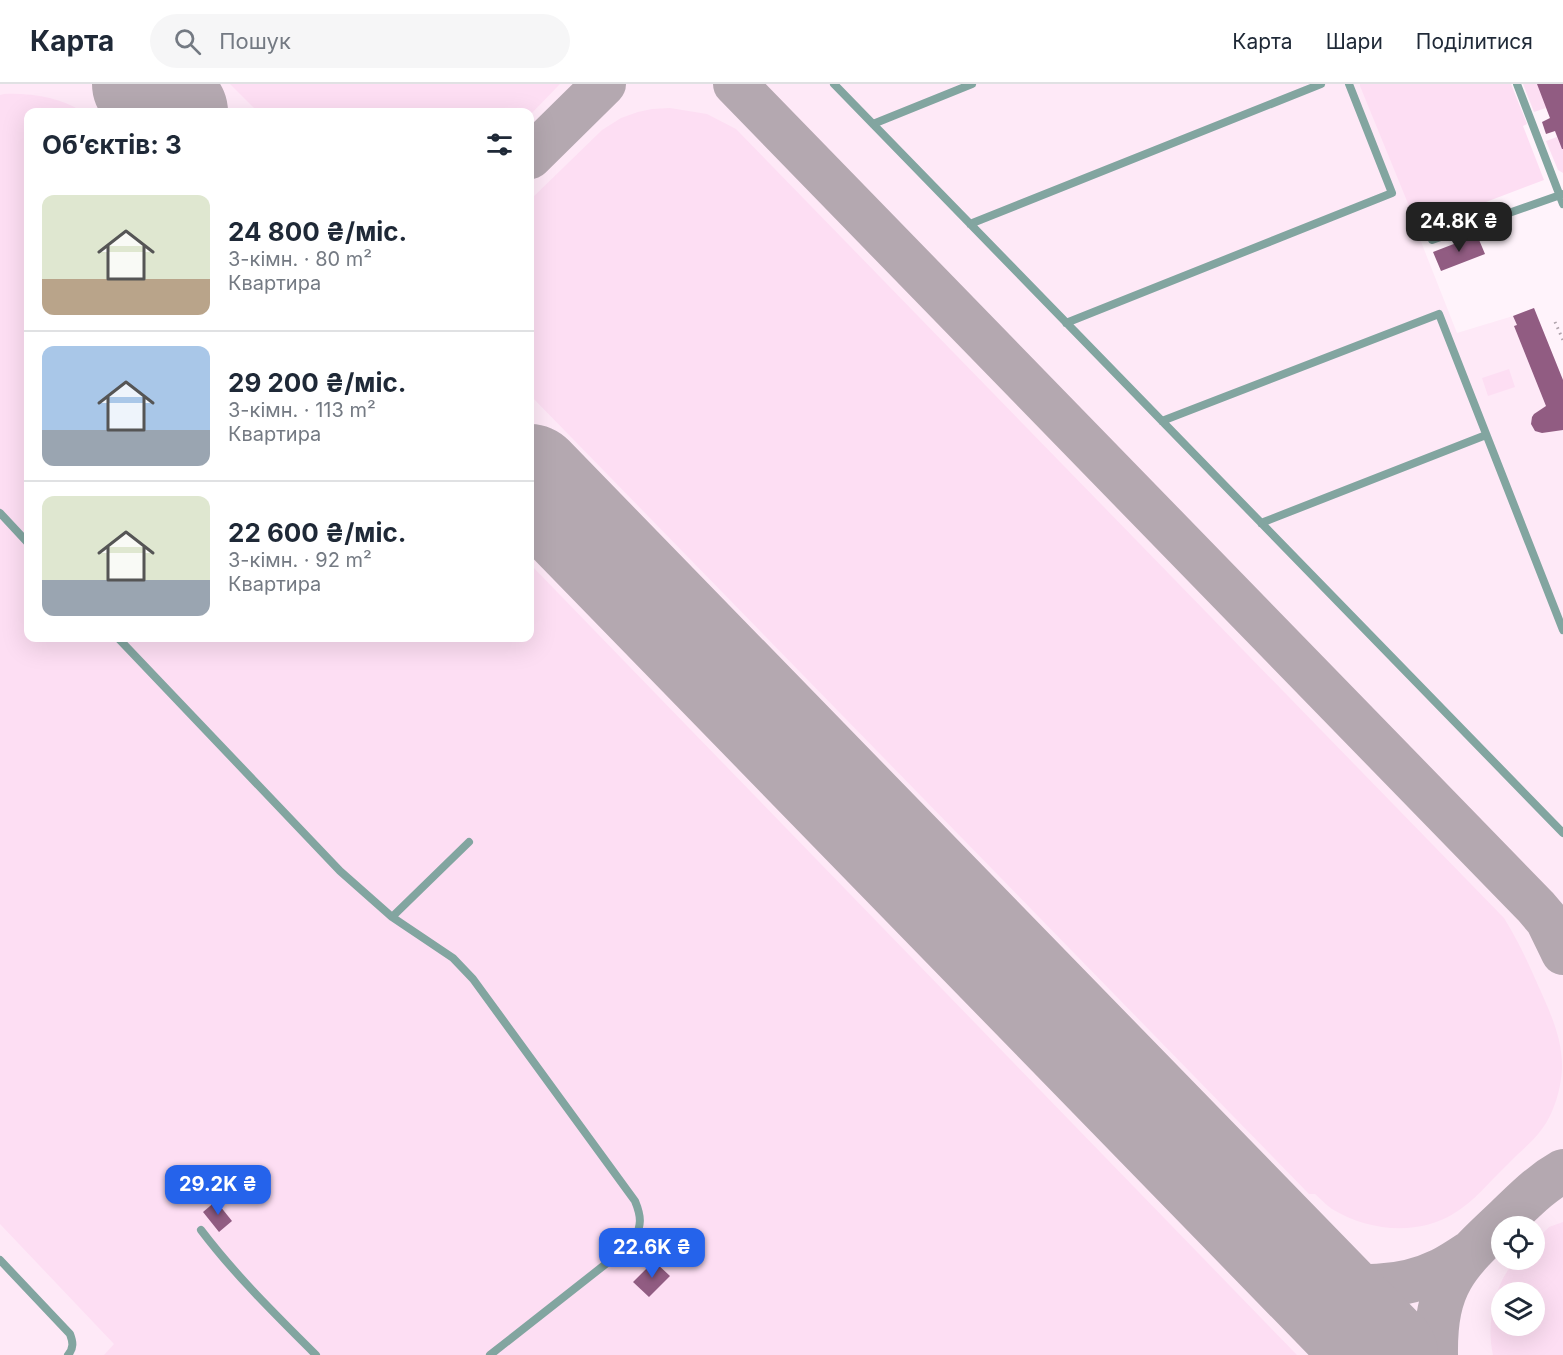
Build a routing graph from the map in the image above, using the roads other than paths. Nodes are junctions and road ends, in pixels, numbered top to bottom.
1 (834, 84) edge
2 (972, 84) edge
3 (1321, 84) edge
4 (1349, 84) edge
5 (1517, 84) edge
6 (873, 124) junction
7 (1562, 198) edge
8 (970, 224) junction
9 (1432, 240) dead end
10 (1066, 323) junction
11 (1162, 421) junction
12 (1486, 435) junction
13 (0, 513) edge
14 (1261, 523) junction
15 (24, 539) edge
16 (1563, 630) edge
17 (122, 642) edge
18 (1563, 833) edge
19 (469, 842) dead end
20 (392, 917) junction
21 (201, 1230) dead end
22 (0, 1260) edge
23 (493, 1354) edge
24 (68, 1355) edge
25 (316, 1355) edge

1 - 6 lane
2 - 6 lane
3 - 8 lane
4 - 10 lane
5 - 7 lane
6 - 8 lane
7 - 9 lane
8 - 10 lane
10 - 11 lane
11 - 12 lane
11 - 14 lane
12 - 14 lane
12 - 16 lane
13 - 15 lane
14 - 18 lane
17 - 20 lane
19 - 20 lane
20 - 23 lane
21 - 25 lane
22 - 24 lane

